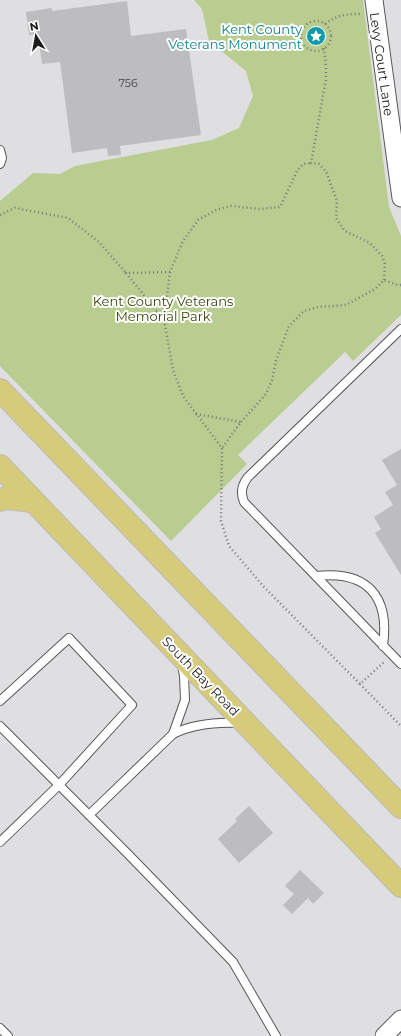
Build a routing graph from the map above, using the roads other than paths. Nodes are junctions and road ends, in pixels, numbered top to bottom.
1 (374, 0) edge
2 (0, 150) edge
3 (0, 164) edge
4 (401, 198) edge
5 (401, 329) edge
6 (0, 390) edge
7 (0, 466) edge
8 (0, 500) edge
9 (34, 501) junction
10 (316, 576) junction
11 (384, 646) junction
12 (179, 654) junction
13 (401, 664) edge
14 (0, 701) edge
15 (246, 723) junction
16 (0, 726) edge
17 (173, 734) junction
18 (59, 785) junction
19 (401, 807) edge
20 (89, 815) junction
21 (0, 842) edge
22 (401, 886) edge
23 (401, 1019) edge
24 (0, 1028) edge
25 (8, 1036) edge
26 (276, 1036) edge
27 (384, 1036) edge

1 - 4 street, Levy Court Lane
2 - 3 lane
5 - 10 lane
6 - 19 highway
7 - 9 highway, South Bay Road
8 - 9 highway
9 - 12 highway, South Bay Road
10 - 11 lane
10 - 11 lane
11 - 13 lane
12 - 15 highway, South Bay Road
12 - 17 lane
14 - 18 lane
15 - 17 lane
15 - 22 highway, South Bay Road
16 - 18 lane
17 - 20 lane
18 - 20 lane
18 - 21 lane
20 - 26 lane
23 - 27 street
24 - 25 lane

